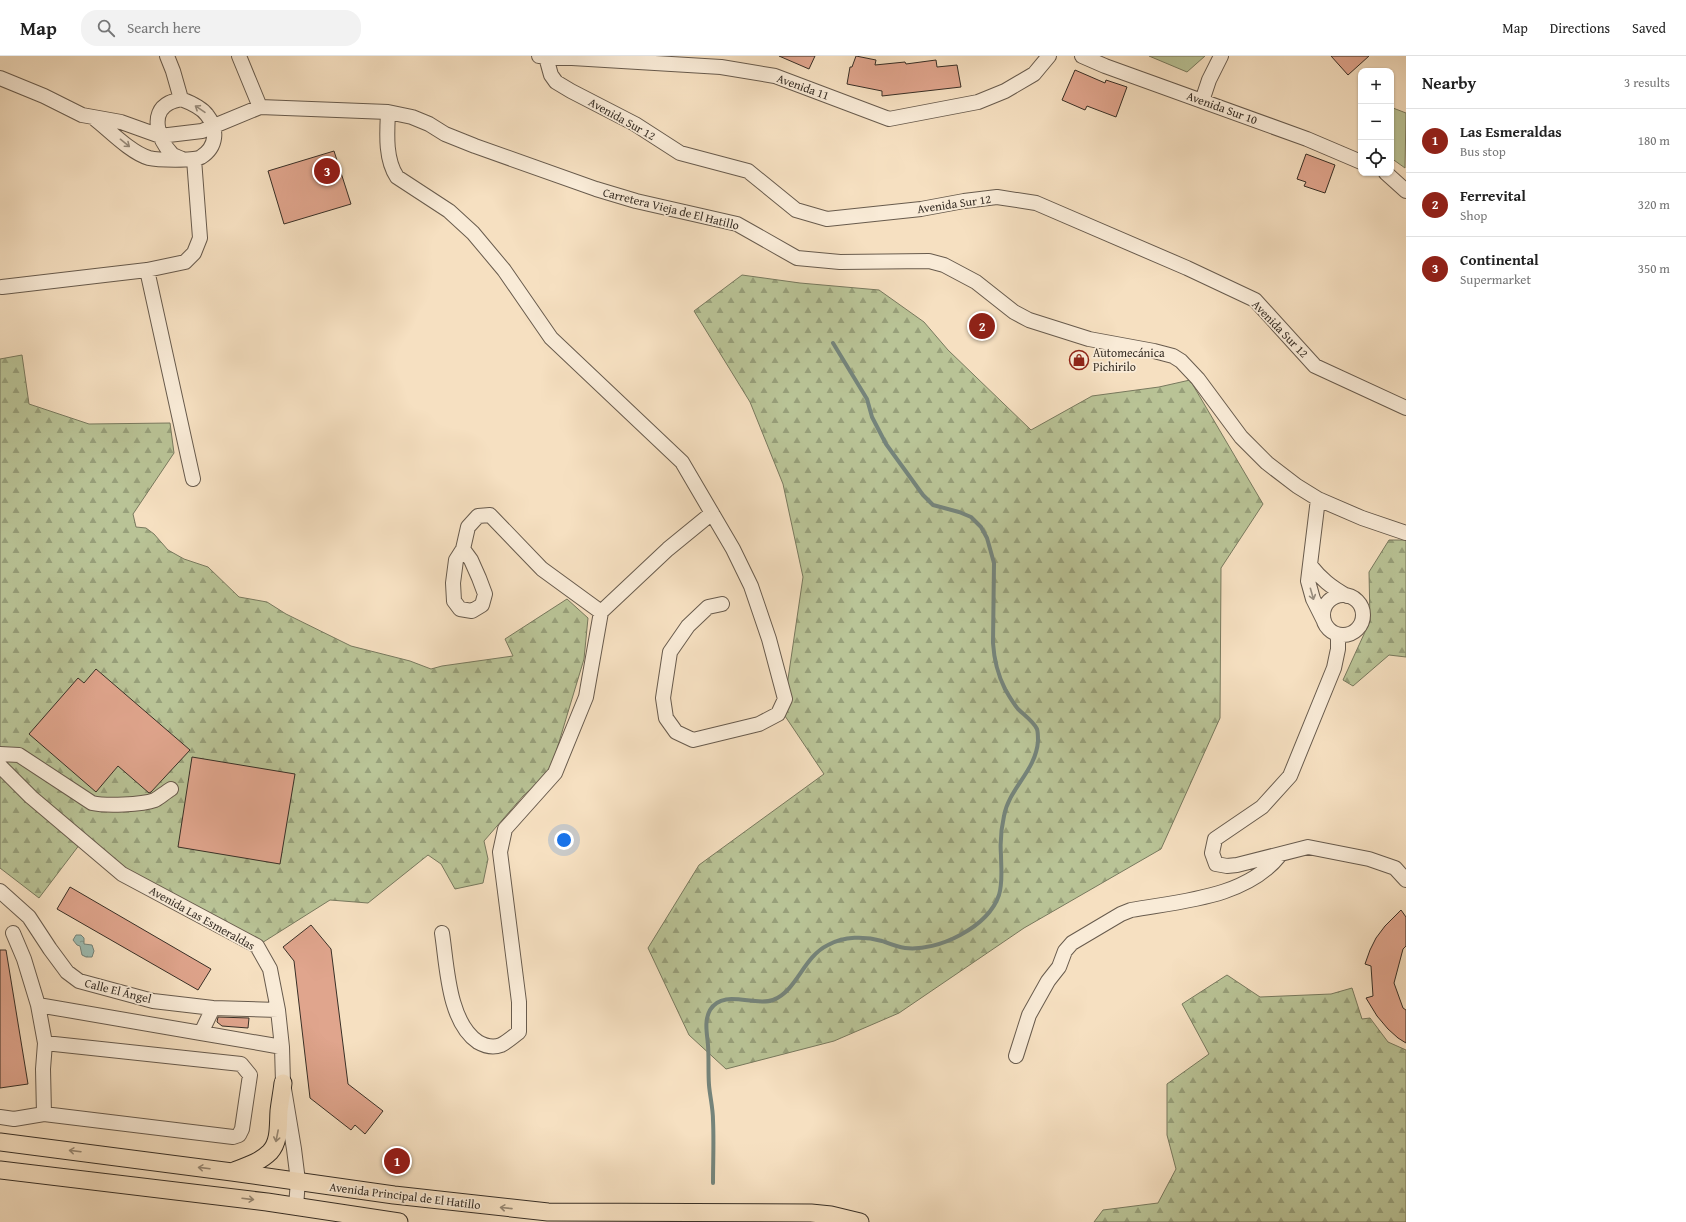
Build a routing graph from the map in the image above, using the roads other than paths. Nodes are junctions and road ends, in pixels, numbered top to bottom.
1 (167, 56) edge
2 (239, 56) edge
3 (542, 56) edge
4 (1049, 56) edge
5 (1082, 56) edge
6 (1221, 56) edge
7 (0, 78) edge
8 (181, 99) junction
9 (1202, 101) junction
10 (260, 107) junction
11 (388, 112) junction
12 (94, 119) junction
13 (213, 125) junction
14 (160, 136) junction
15 (188, 159) junction
16 (1358, 161) edge
17 (1389, 176) edge
18 (1406, 191) edge
19 (147, 270) junction
20 (2, 287) dead end
21 (1406, 408) edge
22 (193, 479) dead end
23 (1318, 499) junction
24 (712, 513) junction
25 (1406, 533) edge
26 (463, 549) dead end
27 (1310, 565) junction
28 (1347, 596) junction
29 (722, 604) dead end
30 (601, 612) junction
31 (1324, 621) junction
32 (1338, 635) junction
33 (0, 754) edge
34 (0, 766) edge
35 (171, 789) dead end
36 (1280, 855) junction
37 (1406, 880) edge
38 (0, 891) edge
39 (442, 932) dead end
40 (13, 933) dead end
41 (38, 1005) junction
42 (213, 1008) junction
43 (278, 1010) junction
44 (201, 1033) junction
45 (45, 1043) junction
46 (282, 1047) junction
47 (1016, 1056) dead end
48 (283, 1083) junction
49 (44, 1114) junction
50 (0, 1117) edge
51 (0, 1142) edge
52 (0, 1170) edge
53 (232, 1172) junction
54 (298, 1181) junction
55 (296, 1206) junction
56 (393, 1222) edge
57 (860, 1222) edge

1 - 8 street
2 - 10 street
3 - 4 street, Avenida 11
3 - 21 street, Avenida Sur 12
5 - 9 street, Avenida Sur 10
6 - 9 street
7 - 12 street
13 -> 8 street
8 - 14 street
9 - 16 street, Avenida Sur 10
10 - 11 street, Carretera Vieja de El Hatillo
10 - 13 street
11 - 23 street, Carretera Vieja de El Hatillo
11 - 24 street
12 - 14 street
12 -> 15 street
13 - 14 street
13 - 15 street
14 - 15 street
15 - 19 street
17 - 18 street
19 - 20 street
19 - 22 street
23 - 25 street, Carretera Vieja de El Hatillo
23 - 27 street
24 - 29 street
24 - 30 street
26 - 30 street
27 - 28 street
27 -> 31 street
28 - 31 street
28 - 32 street
30 - 39 street
31 - 32 street
32 - 36 street
33 - 35 street
34 - 43 street, Avenida Las Esmeraldas
36 - 37 street
36 - 47 street
38 - 42 street, Calle El Ángel
40 - 41 street
41 - 44 street
41 - 45 street
42 - 43 street, Calle El Ángel
42 - 44 street
43 - 46 street, Avenida Las Esmeraldas
44 - 46 street
45 - 49 street
45 - 49 street
46 - 48 street, Avenida Las Esmeraldas
48 -> 53 main road
48 - 54 street, Avenida Las Esmeraldas
49 - 50 street
53 -> 51 main road, Avenida Principal de El Hatillo
52 -> 55 main road, Avenida Principal de El Hatillo
53 - 54 main road, Avenida Principal de El Hatillo
54 - 55 street, Avenida Las Esmeraldas
57 -> 54 main road, Avenida Principal de El Hatillo
55 - 56 main road, Avenida Principal de El Hatillo

